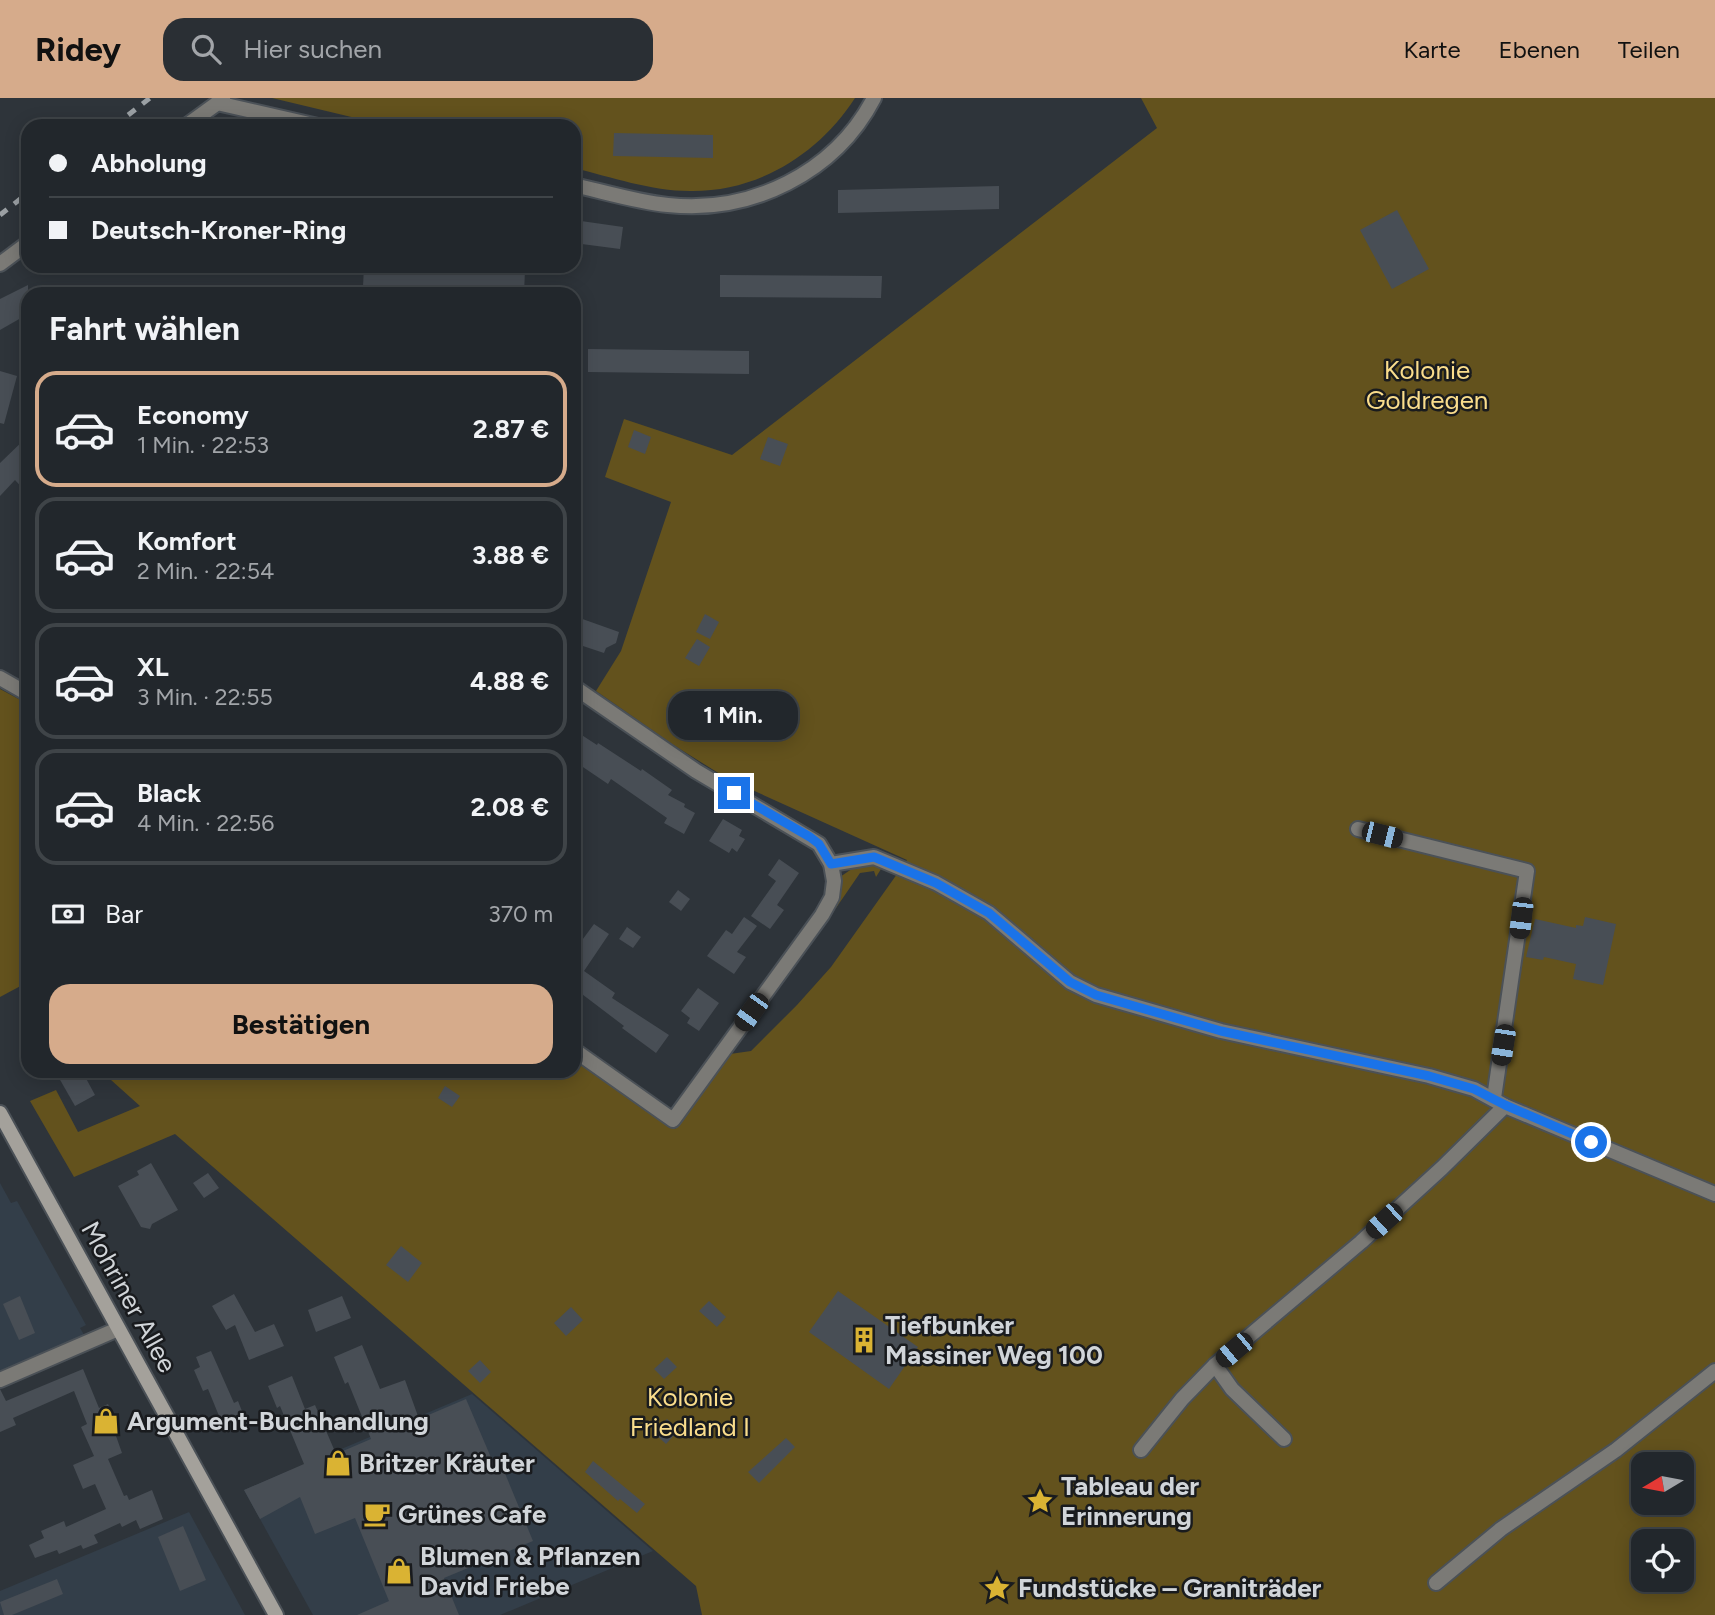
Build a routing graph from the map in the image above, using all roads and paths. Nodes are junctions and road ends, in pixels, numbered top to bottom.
1 (873, 98) edge
2 (220, 100) edge
3 (195, 119) edge
4 (292, 119) edge
5 (581, 186) edge
6 (21, 248) edge
7 (0, 264) edge
8 (0, 678) edge
9 (21, 690) edge
10 (581, 692) edge
11 (1358, 829) dead end
12 (831, 864) junction
13 (581, 1054) edge
14 (1500, 1102) junction
15 (0, 1113) edge
16 (1715, 1194) edge
17 (118, 1329) junction
18 (1215, 1365) junction
19 (1715, 1371) edge
20 (0, 1380) edge
21 (1284, 1439) dead end
22 (1141, 1450) dead end
23 (1436, 1583) dead end
24 (276, 1615) edge

1 - 5 street
2 - 3 street
2 - 4 street
6 - 7 street
8 - 9 street
10 - 12 street
11 - 14 street
12 - 13 street
12 - 14 street
14 - 16 street
14 - 18 street
15 - 17 main road, Mohriner Allee
17 - 20 street
17 - 24 main road, Mohriner Allee
18 - 21 street
18 - 22 street
19 - 23 street

